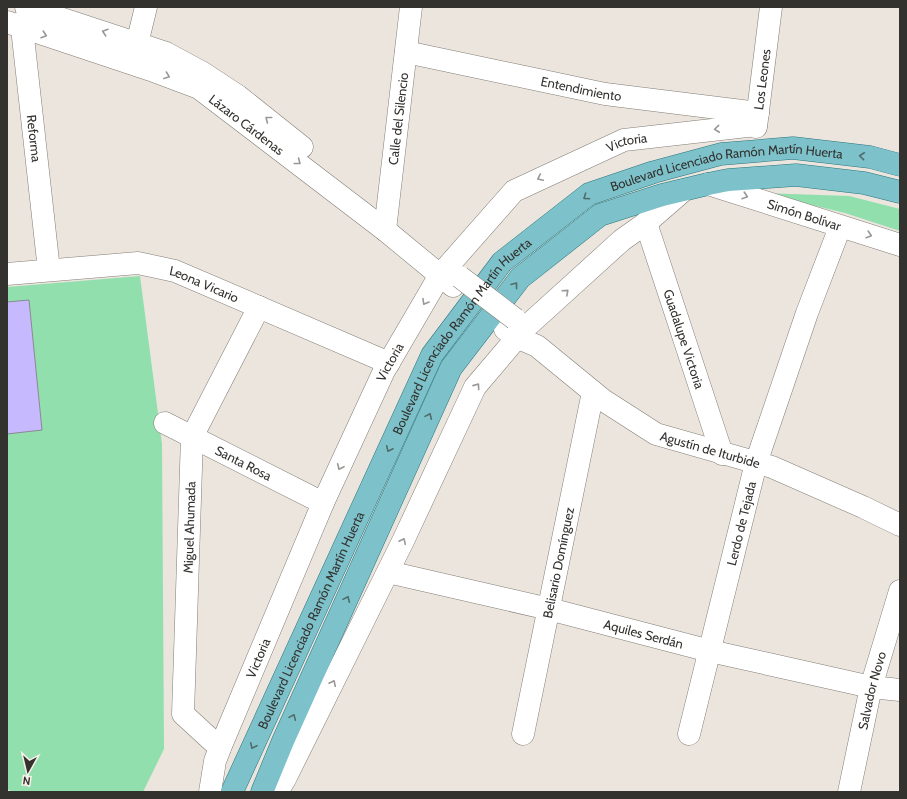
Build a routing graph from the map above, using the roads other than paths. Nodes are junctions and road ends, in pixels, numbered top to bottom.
1 (146, 7) edge
2 (410, 7) edge
3 (771, 7) edge
4 (23, 14) edge
5 (138, 43) junction
6 (406, 52) junction
7 (132, 64) junction
8 (757, 119) junction
9 (753, 151) junction
10 (900, 165) edge
11 (708, 184) junction
12 (684, 190) junction
13 (900, 192) edge
14 (386, 221) junction
15 (646, 223) junction
16 (840, 227) junction
17 (900, 245) edge
18 (49, 270) junction
19 (7, 274) edge
20 (450, 276) junction
21 (259, 307) junction
22 (515, 328) junction
23 (389, 363) junction
24 (593, 392) junction
25 (165, 423) dead end
26 (192, 437) junction
27 (722, 454) junction
28 (756, 463) junction
29 (323, 503) junction
30 (900, 525) edge
31 (388, 572) junction
32 (900, 591) edge
33 (549, 609) junction
34 (710, 651) junction
35 (871, 686) junction
36 (900, 690) edge
37 (523, 734) dead end
38 (689, 734) dead end
39 (220, 748) junction
40 (210, 792) edge
41 (232, 792) edge
42 (262, 792) edge
43 (277, 792) edge
44 (849, 792) edge

1 - 5 street
2 - 6 street, Calle del Silencio
3 - 8 street, Los Leones
5 -> 4 street, Lázaro Cárdenas
4 -> 7 street, Lázaro Cárdenas
4 - 18 street, Reforma
5 - 7 street
14 -> 5 street, Lázaro Cárdenas
6 - 8 street, Entendimiento
6 - 14 street, Calle del Silencio
7 -> 14 street, Lázaro Cárdenas
8 - 9 street, Los Leones
8 -> 20 street, Victoria
10 -> 9 main road, Boulevard Licenciado Ramón Martín Huerta
9 -> 41 main road, Boulevard Licenciado Ramón Martín Huerta
11 - 12 main road, Boulevard Licenciado Ramón Martín Huerta
11 - 13 main road, Boulevard Licenciado Ramón Martín Huerta
11 -> 16 street, Simón Bolívar
12 - 15 street
42 -> 12 main road, Boulevard Licenciado Ramón Martín Huerta
14 - 20 street, Lázaro Cárdenas
22 -> 15 street
15 - 27 street, Guadalupe Victoria
16 -> 17 street, Simón Bolívar
16 - 28 street, Lerdo de Tejada
18 - 19 street, Leona Vicario
18 - 21 street, Leona Vicario
20 - 22 street, Lázaro Cárdenas
20 -> 23 street, Victoria
21 - 23 street, Leona Vicario
21 - 26 street, Miguel Ahumada
22 - 24 street, Agustín de Iturbide
31 -> 22 street
23 -> 29 street, Victoria
24 - 27 street, Agustín de Iturbide
24 - 33 street, Belisario Domínguez
25 - 26 street, Santa Rosa
26 - 29 street, Santa Rosa
26 - 39 street, Miguel Ahumada
27 - 28 street, Agustín de Iturbide
28 - 30 street, Agustín de Iturbide
28 - 34 street, Lerdo de Tejada
29 - 39 street, Victoria
31 - 33 street, Aquiles Serdán
43 -> 31 street
32 - 35 street, Salvador Novo
33 - 34 street, Aquiles Serdán
33 - 37 street, Belisario Domínguez
34 - 35 street, Aquiles Serdán
34 - 38 street, Lerdo de Tejada
35 - 36 street, Aquiles Serdán
35 - 44 street, Salvador Novo
39 - 40 street, Victoria

